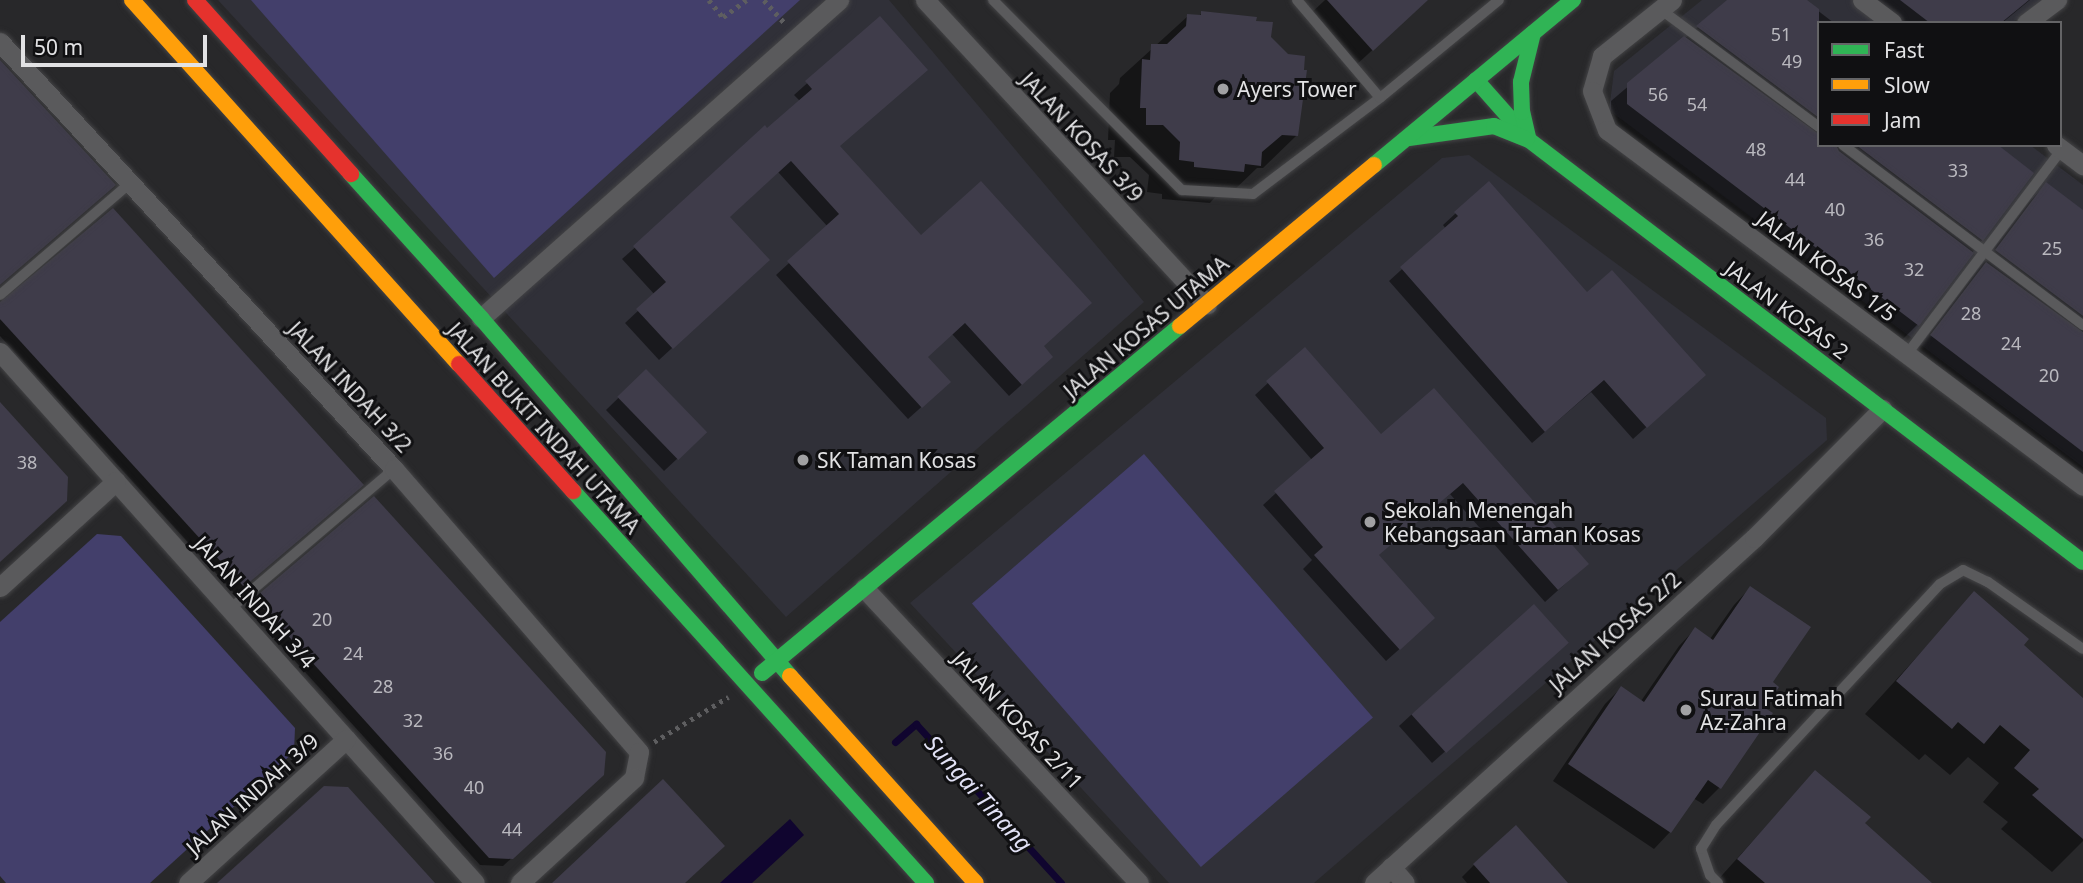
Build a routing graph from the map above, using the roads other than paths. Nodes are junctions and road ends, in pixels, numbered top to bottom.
1 (132, 0) edge
2 (195, 0) edge
3 (839, 0) edge
4 (925, 0) edge
5 (993, 0) edge
6 (1297, 0) edge
7 (1499, 0) edge
8 (1573, 0) edge
9 (2057, 0) edge
10 (1867, 1) edge
11 (1666, 4) edge
12 (1890, 21) edge
13 (2029, 21) edge
14 (1533, 33) junction
15 (0, 43) edge
16 (1476, 80) junction
17 (1380, 98) junction
18 (1817, 125) edge
19 (1406, 139) junction
20 (1529, 140) junction
21 (1846, 147) edge
22 (2059, 147) edge
23 (2083, 165) edge
24 (130, 183) junction
25 (1984, 251) junction
26 (0, 295) edge
27 (1207, 304) junction
28 (481, 318) junction
29 (2083, 325) edge
30 (0, 352) edge
31 (1907, 354) junction
32 (1882, 409) junction
33 (394, 469) junction
34 (116, 481) junction
35 (2083, 486) edge
36 (2083, 562) edge
37 (0, 587) edge
38 (864, 588) junction
39 (230, 608) junction
40 (2083, 649) edge
41 (776, 661) junction
42 (746, 686) junction
43 (346, 739) junction
44 (1391, 867) junction
45 (188, 883) edge
46 (475, 883) edge
47 (520, 883) edge
48 (926, 883) edge
49 (976, 883) edge
50 (1139, 883) edge
51 (1374, 883) edge
52 (1405, 883) edge
53 (1718, 883) edge

1 - 42 street, JALAN BUKIT INDAH UTAMA
2 - 28 street, JALAN BUKIT INDAH UTAMA
3 - 28 street
4 - 27 street, JALAN KOSAS 3/9
5 - 17 lane
6 - 17 lane
7 - 17 lane
8 - 14 street, JALAN KOSAS UTAMA
9 - 13 street
10 - 12 street
11 - 18 lane
11 - 31 street, JALAN KOSAS 1/5
14 - 16 street, JALAN KOSAS UTAMA
14 - 20 street
15 - 24 street, JALAN INDAH 3/2
16 - 19 street, JALAN KOSAS UTAMA
16 - 20 street, JALAN KOSAS 2
19 - 20 street
19 - 27 street, JALAN KOSAS UTAMA
20 - 32 street, JALAN KOSAS 2
21 - 25 lane
22 - 23 street
22 - 25 lane
24 - 26 lane
24 - 33 street, JALAN INDAH 3/2
25 - 29 lane
25 - 31 lane
27 - 38 street, JALAN KOSAS UTAMA
28 - 41 street, JALAN BUKIT INDAH UTAMA
30 - 34 street, JALAN INDAH 3/4
31 - 35 street, JALAN KOSAS 1/5
32 - 36 street, JALAN KOSAS 2
32 - 44 street, JALAN KOSAS 2/2
33 - 39 lane
33 - 47 street, JALAN INDAH 3/2
34 - 37 street
34 - 39 street, JALAN INDAH 3/4
38 - 41 street, JALAN KOSAS UTAMA
38 - 50 street, JALAN KOSAS 2/11
39 - 43 street, JALAN INDAH 3/4
40 - 53 lane
41 - 42 street, JALAN KOSAS UTAMA
41 - 49 street, JALAN BUKIT INDAH UTAMA
42 - 48 street, JALAN BUKIT INDAH UTAMA
43 - 45 street, JALAN INDAH 3/9
43 - 46 street, JALAN INDAH 3/4
44 - 51 street, JALAN KOSAS 2/2
44 - 52 street

